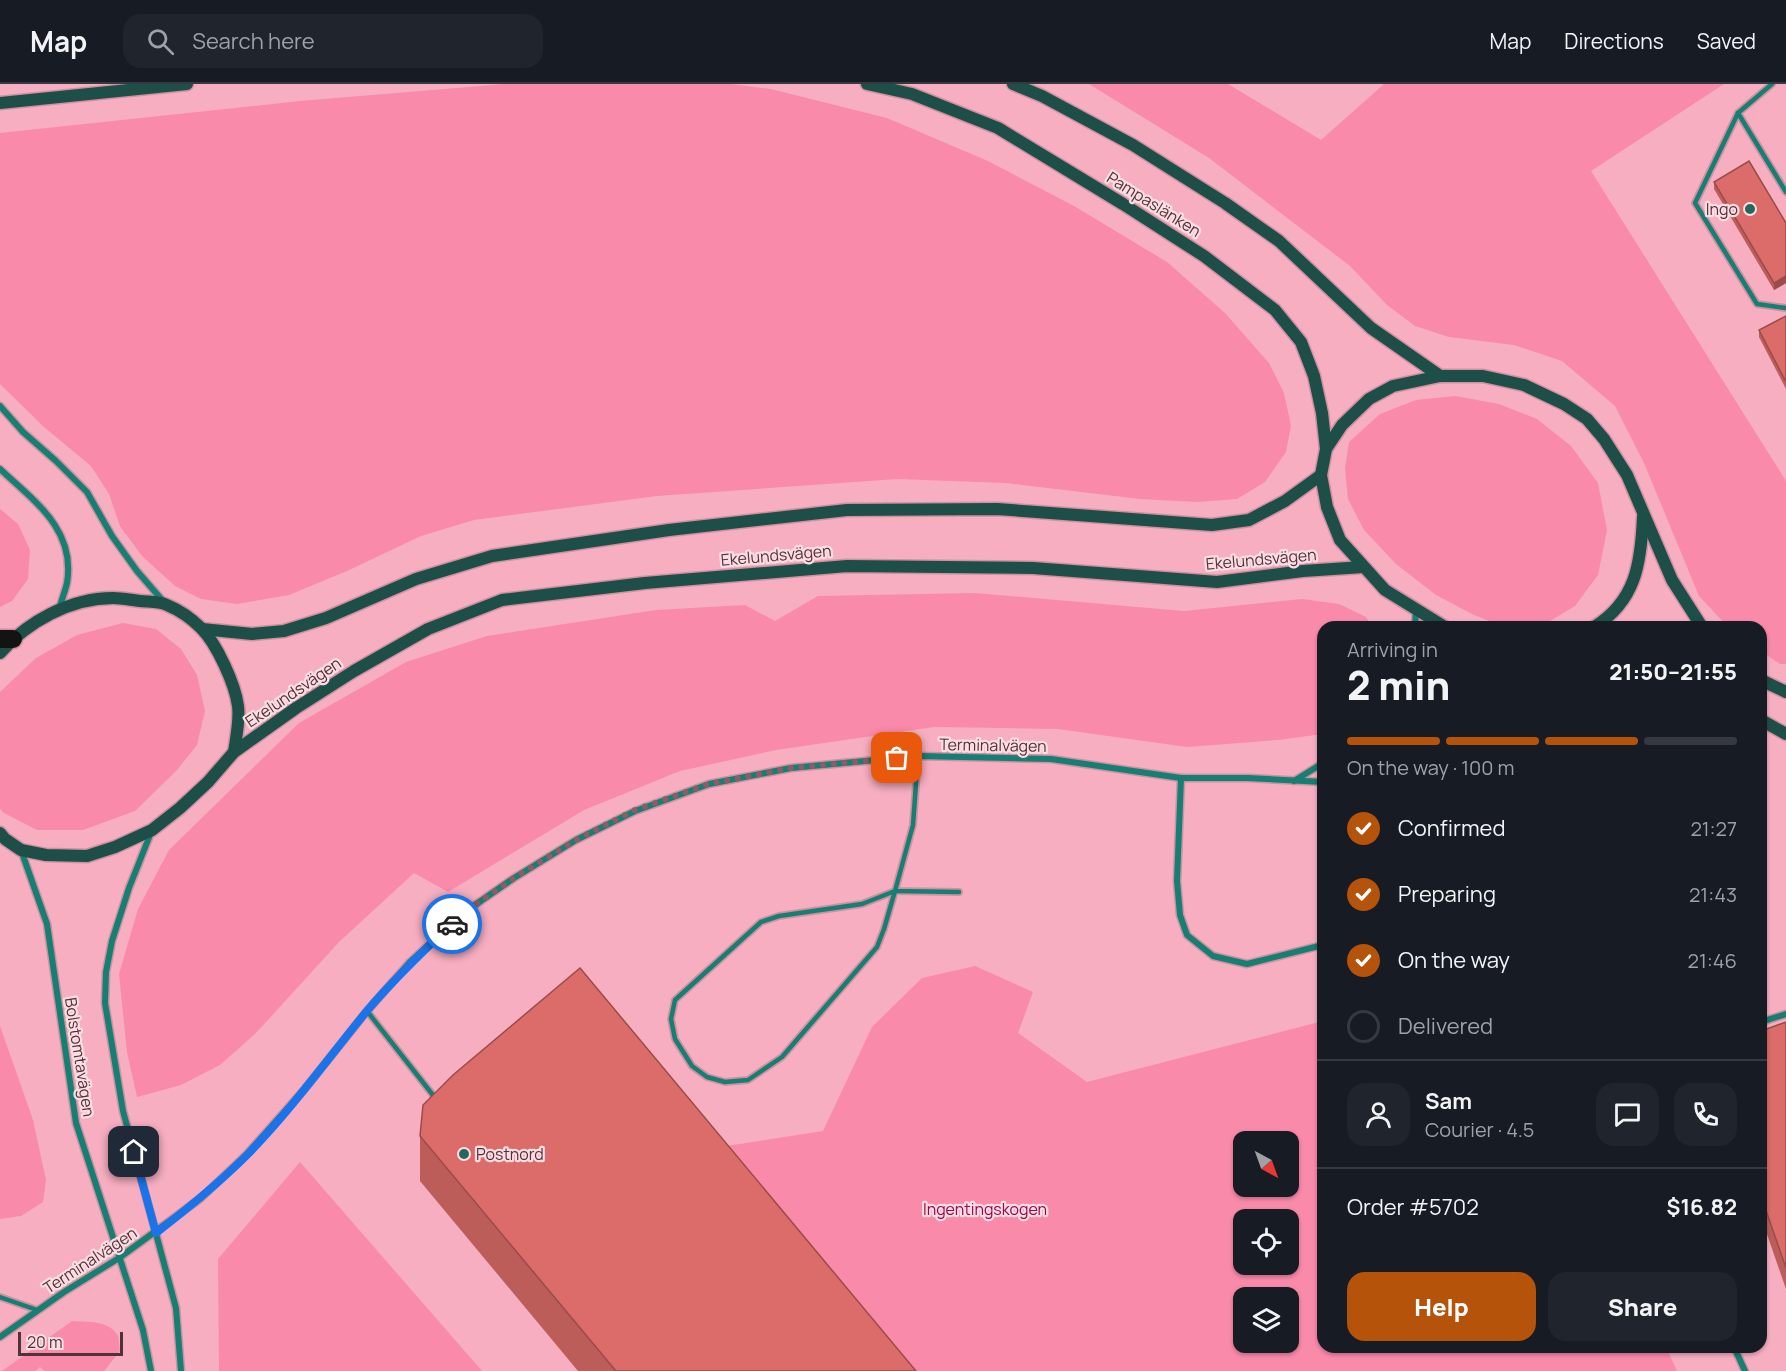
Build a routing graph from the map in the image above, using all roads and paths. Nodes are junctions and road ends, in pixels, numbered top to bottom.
1 (187, 84) edge
2 (867, 84) edge
3 (1013, 84) edge
4 (1772, 84) edge
5 (0, 103) edge
6 (1738, 113) junction
7 (1786, 192) edge
8 (1786, 309) edge
9 (1440, 376) junction
10 (0, 406) edge
11 (1326, 449) junction
12 (0, 469) edge
13 (1321, 475) junction
14 (1643, 511) junction
15 (1362, 567) junction
16 (165, 603) junction
17 (1416, 609) junction
18 (58, 611) junction
19 (1415, 621) edge
20 (1435, 621) edge
21 (1604, 621) edge
22 (1698, 621) edge
23 (202, 628) junction
24 (6, 639) edge
25 (0, 653) edge
26 (1767, 683) edge
27 (1786, 692) edge
28 (1767, 723) edge
29 (1786, 734) edge
30 (234, 752) junction
31 (918, 756) junction
32 (1317, 767) edge
33 (1181, 778) junction
34 (1294, 781) junction
35 (1317, 782) edge
36 (152, 830) junction
37 (0, 833) edge
38 (21, 850) junction
39 (895, 891) junction
40 (959, 892) dead end
41 (1317, 946) edge
42 (367, 1011) junction
43 (1786, 1014) edge
44 (1767, 1020) edge
45 (442, 1107) edge
46 (156, 1233) junction
47 (118, 1258) junction
48 (0, 1297) edge
49 (37, 1310) junction
50 (0, 1337) edge
51 (1737, 1353) edge
52 (151, 1371) edge
53 (182, 1371) edge
54 (1745, 1371) edge

1 - 5 street
2 - 11 street, Pampaslänken
3 - 9 street
4 - 6 lane
6 - 7 lane
6 - 8 lane
9 - 11 street, Ekelundsvägen
9 - 14 street, Ekelundsvägen
10 - 16 street
11 - 13 street, Ekelundsvägen
12 - 18 street
13 - 15 street, Ekelundsvägen
13 - 23 street
14 - 21 street, Ekelundsvägen
14 - 22 street, Ekelundsvägen
15 - 17 street, Ekelundsvägen
15 - 30 street, Ekelundsvägen
16 - 18 street
16 - 23 street
17 - 19 street
17 - 20 street, Ekelundsvägen
18 - 24 street
23 - 30 street
24 - 25 street
26 - 27 street
28 - 29 street
30 - 36 street, Ekelundsvägen
31 - 33 street, Terminalvägen
31 - 39 lane
31 - 42 street, Terminalvägen
32 - 34 street
33 - 34 street, Terminalvägen
33 - 41 street
34 - 35 street, Terminalvägen
36 - 38 street, Ekelundsvägen
36 - 46 street, Bolstomtavägen
37 - 38 street
38 - 47 street, Bolstomtavägen
39 - 39 lane
39 - 40 lane
42 - 45 lane
42 - 46 street, Terminalvägen
43 - 44 street
46 - 47 street, Terminalvägen
46 - 53 street, Bolstomtavägen
47 - 49 street, Terminalvägen
47 - 52 street, Bolstomtavägen
48 - 49 lane
49 - 50 street, Terminalvägen
51 - 54 street

